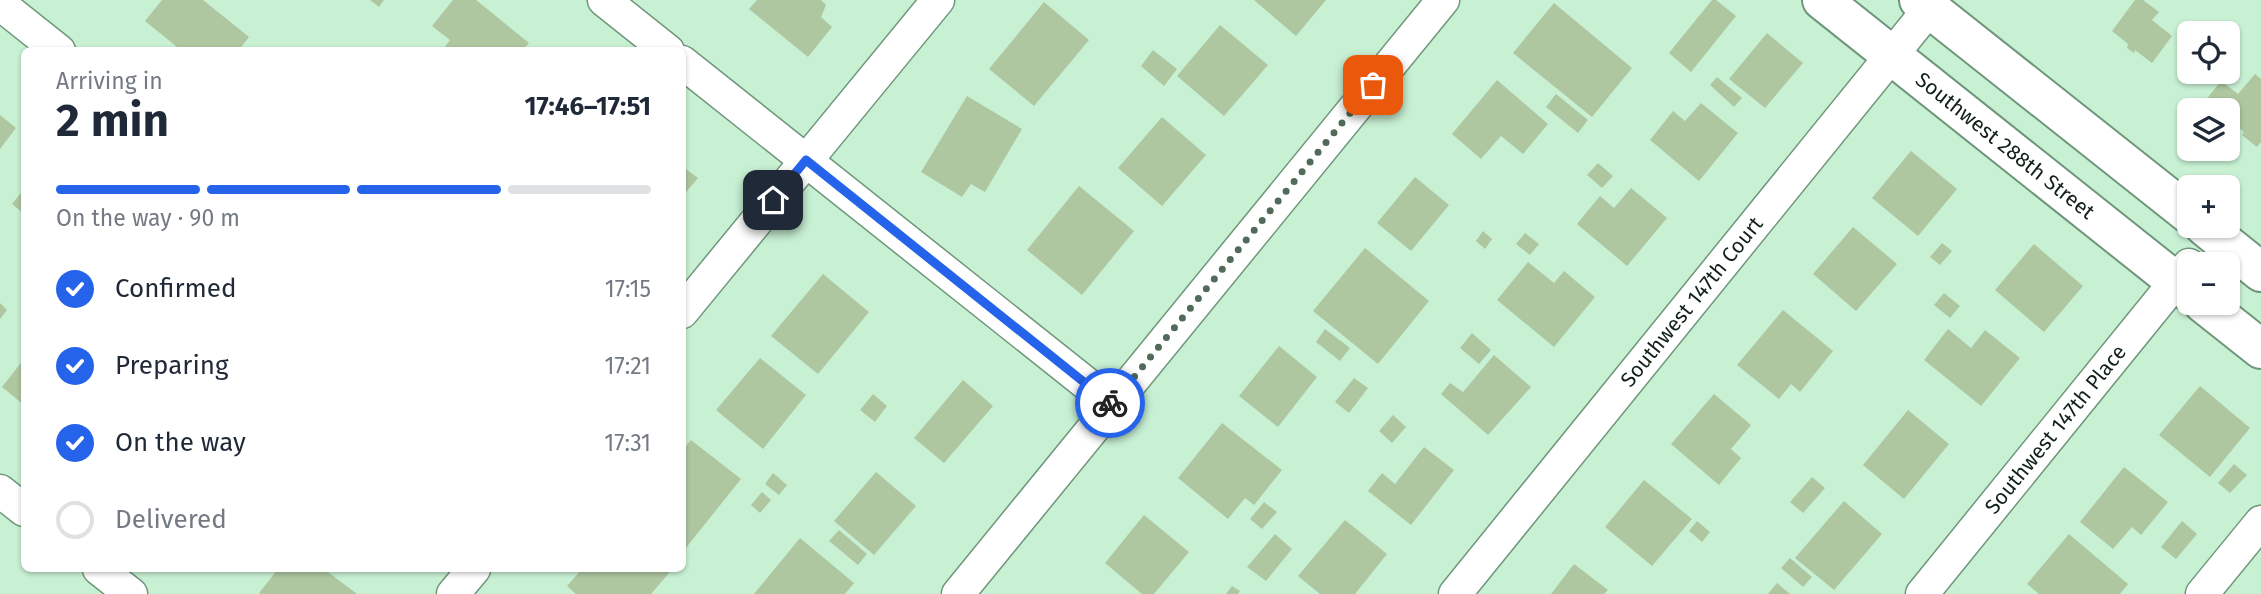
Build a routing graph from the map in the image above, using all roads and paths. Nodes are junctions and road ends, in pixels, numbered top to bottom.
1 (604, 0) edge
2 (939, 0) edge
3 (1443, 0) edge
4 (1822, 0) edge
5 (0, 4) edge
6 (1924, 4) edge
7 (55, 47) edge
8 (663, 47) edge
9 (1892, 56) junction
10 (686, 65) edge
11 (806, 160) junction
12 (2177, 205) edge
13 (2218, 238) edge
14 (2177, 272) edge
15 (2261, 272) edge
16 (2177, 295) edge
17 (686, 307) edge
18 (2225, 315) edge
19 (2261, 349) edge
20 (1112, 404) junction
21 (0, 491) edge
22 (21, 508) edge
23 (2261, 522) edge
24 (103, 572) edge
25 (471, 572) edge
26 (131, 594) edge
27 (453, 594) edge
28 (958, 594) edge
29 (1455, 594) edge
30 (1922, 594) edge
31 (2202, 594) edge

1 - 8 street
2 - 11 street
3 - 20 street
4 - 9 main road, Southwest 288th Street
5 - 7 street
6 - 9 street, Southwest 147th Court
6 - 12 main road
9 - 14 main road, Southwest 288th Street
9 - 29 street, Southwest 147th Court
10 - 11 street
11 - 17 street
11 - 20 street
13 - 15 main road
16 - 30 street, Southwest 147th Place
18 - 19 main road, Southwest 288th Street
20 - 28 street
21 - 22 street
23 - 31 street
24 - 26 street
25 - 27 street

